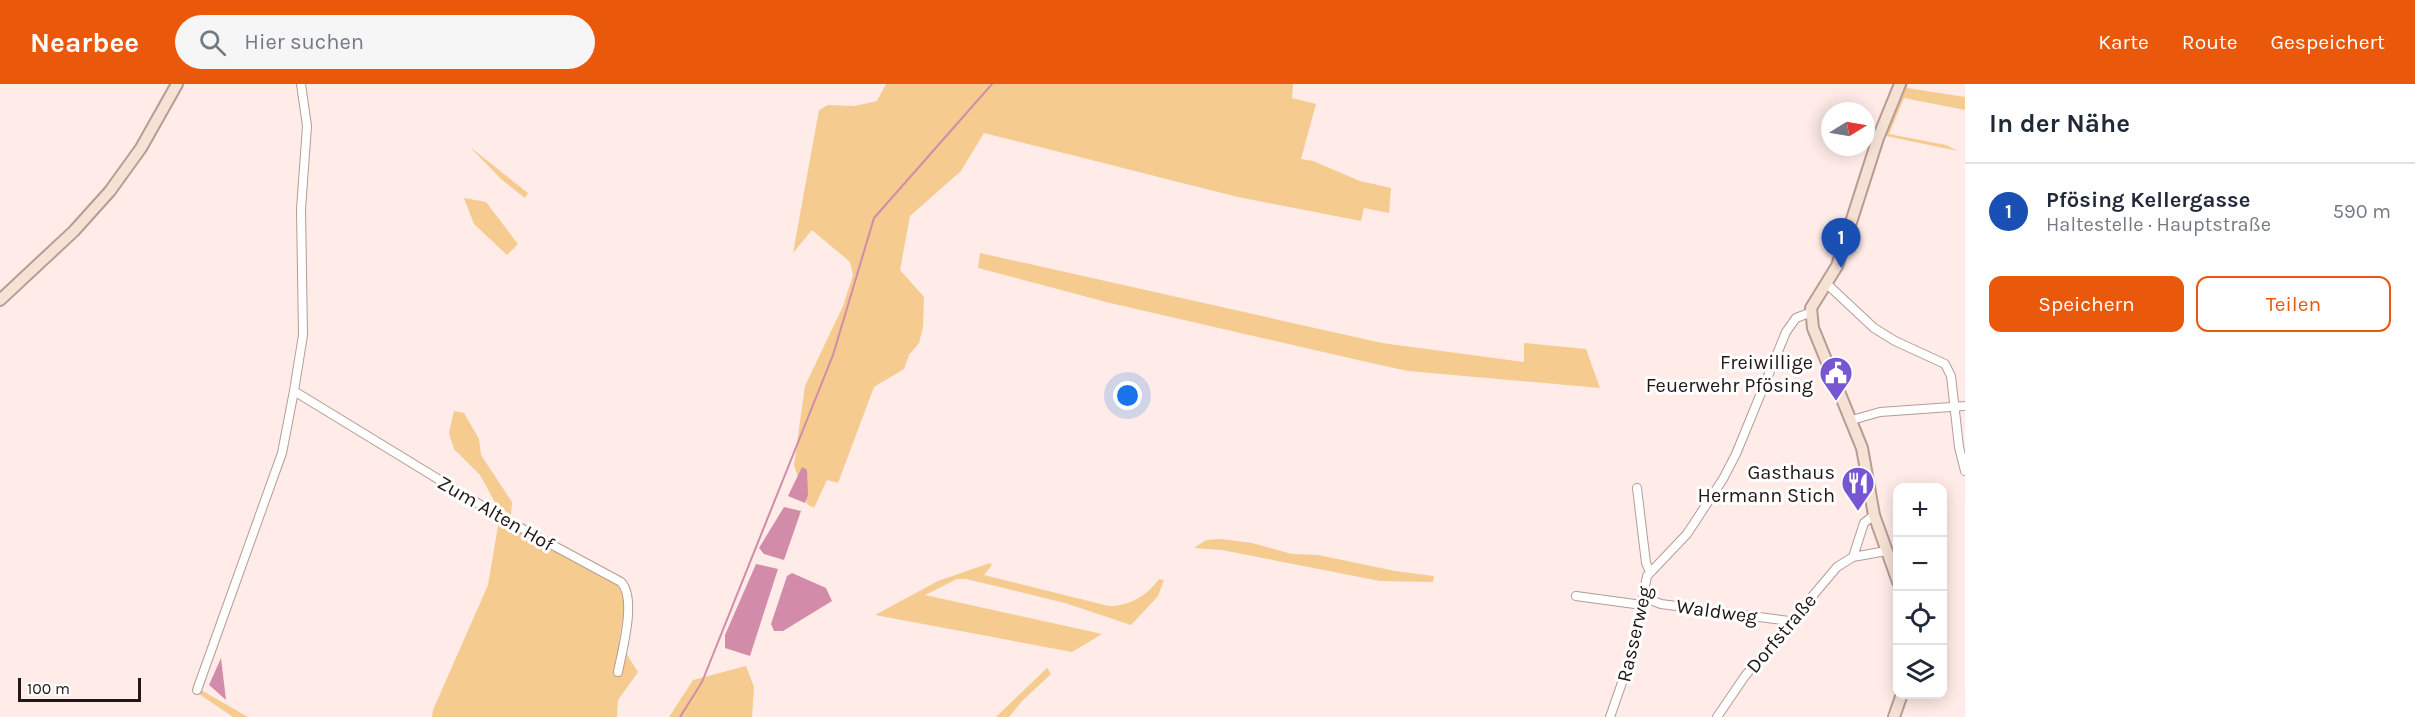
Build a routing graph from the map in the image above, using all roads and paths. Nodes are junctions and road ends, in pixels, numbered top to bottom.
1 (177, 84) edge
2 (301, 84) edge
3 (1900, 84) edge
4 (1827, 284) junction
5 (0, 300) edge
6 (1809, 313) junction
7 (294, 391) junction
8 (1965, 406) edge
9 (1954, 407) junction
10 (1852, 420) junction
11 (1965, 471) edge
12 (1638, 488) dead end
13 (1874, 515) junction
14 (1886, 551) junction
15 (1853, 557) junction
16 (1893, 569) edge
17 (1650, 572) junction
18 (1576, 596) dead end
19 (1643, 601) junction
20 (1789, 621) junction
21 (618, 672) dead end
22 (196, 690) dead end
23 (1900, 699) edge
24 (1610, 717) edge
25 (1717, 717) edge
26 (1894, 717) edge

1 - 5 street
2 - 7 street
3 - 4 street
4 - 6 street
4 - 9 street
6 - 10 street
6 - 17 street, Rasserweg
7 - 21 street, Zum Alten Hof
7 - 22 street
8 - 9 street
9 - 10 street
9 - 11 street
10 - 13 street
12 - 17 street
13 - 14 street
13 - 15 street
14 - 15 street, Dorfstraße
14 - 16 street
15 - 20 street, Dorfstraße
17 - 19 street, Rasserweg
18 - 19 street, Waldweg
19 - 20 street, Waldweg
19 - 24 street, Rasserweg
20 - 25 street, Dorfstraße
23 - 26 street

